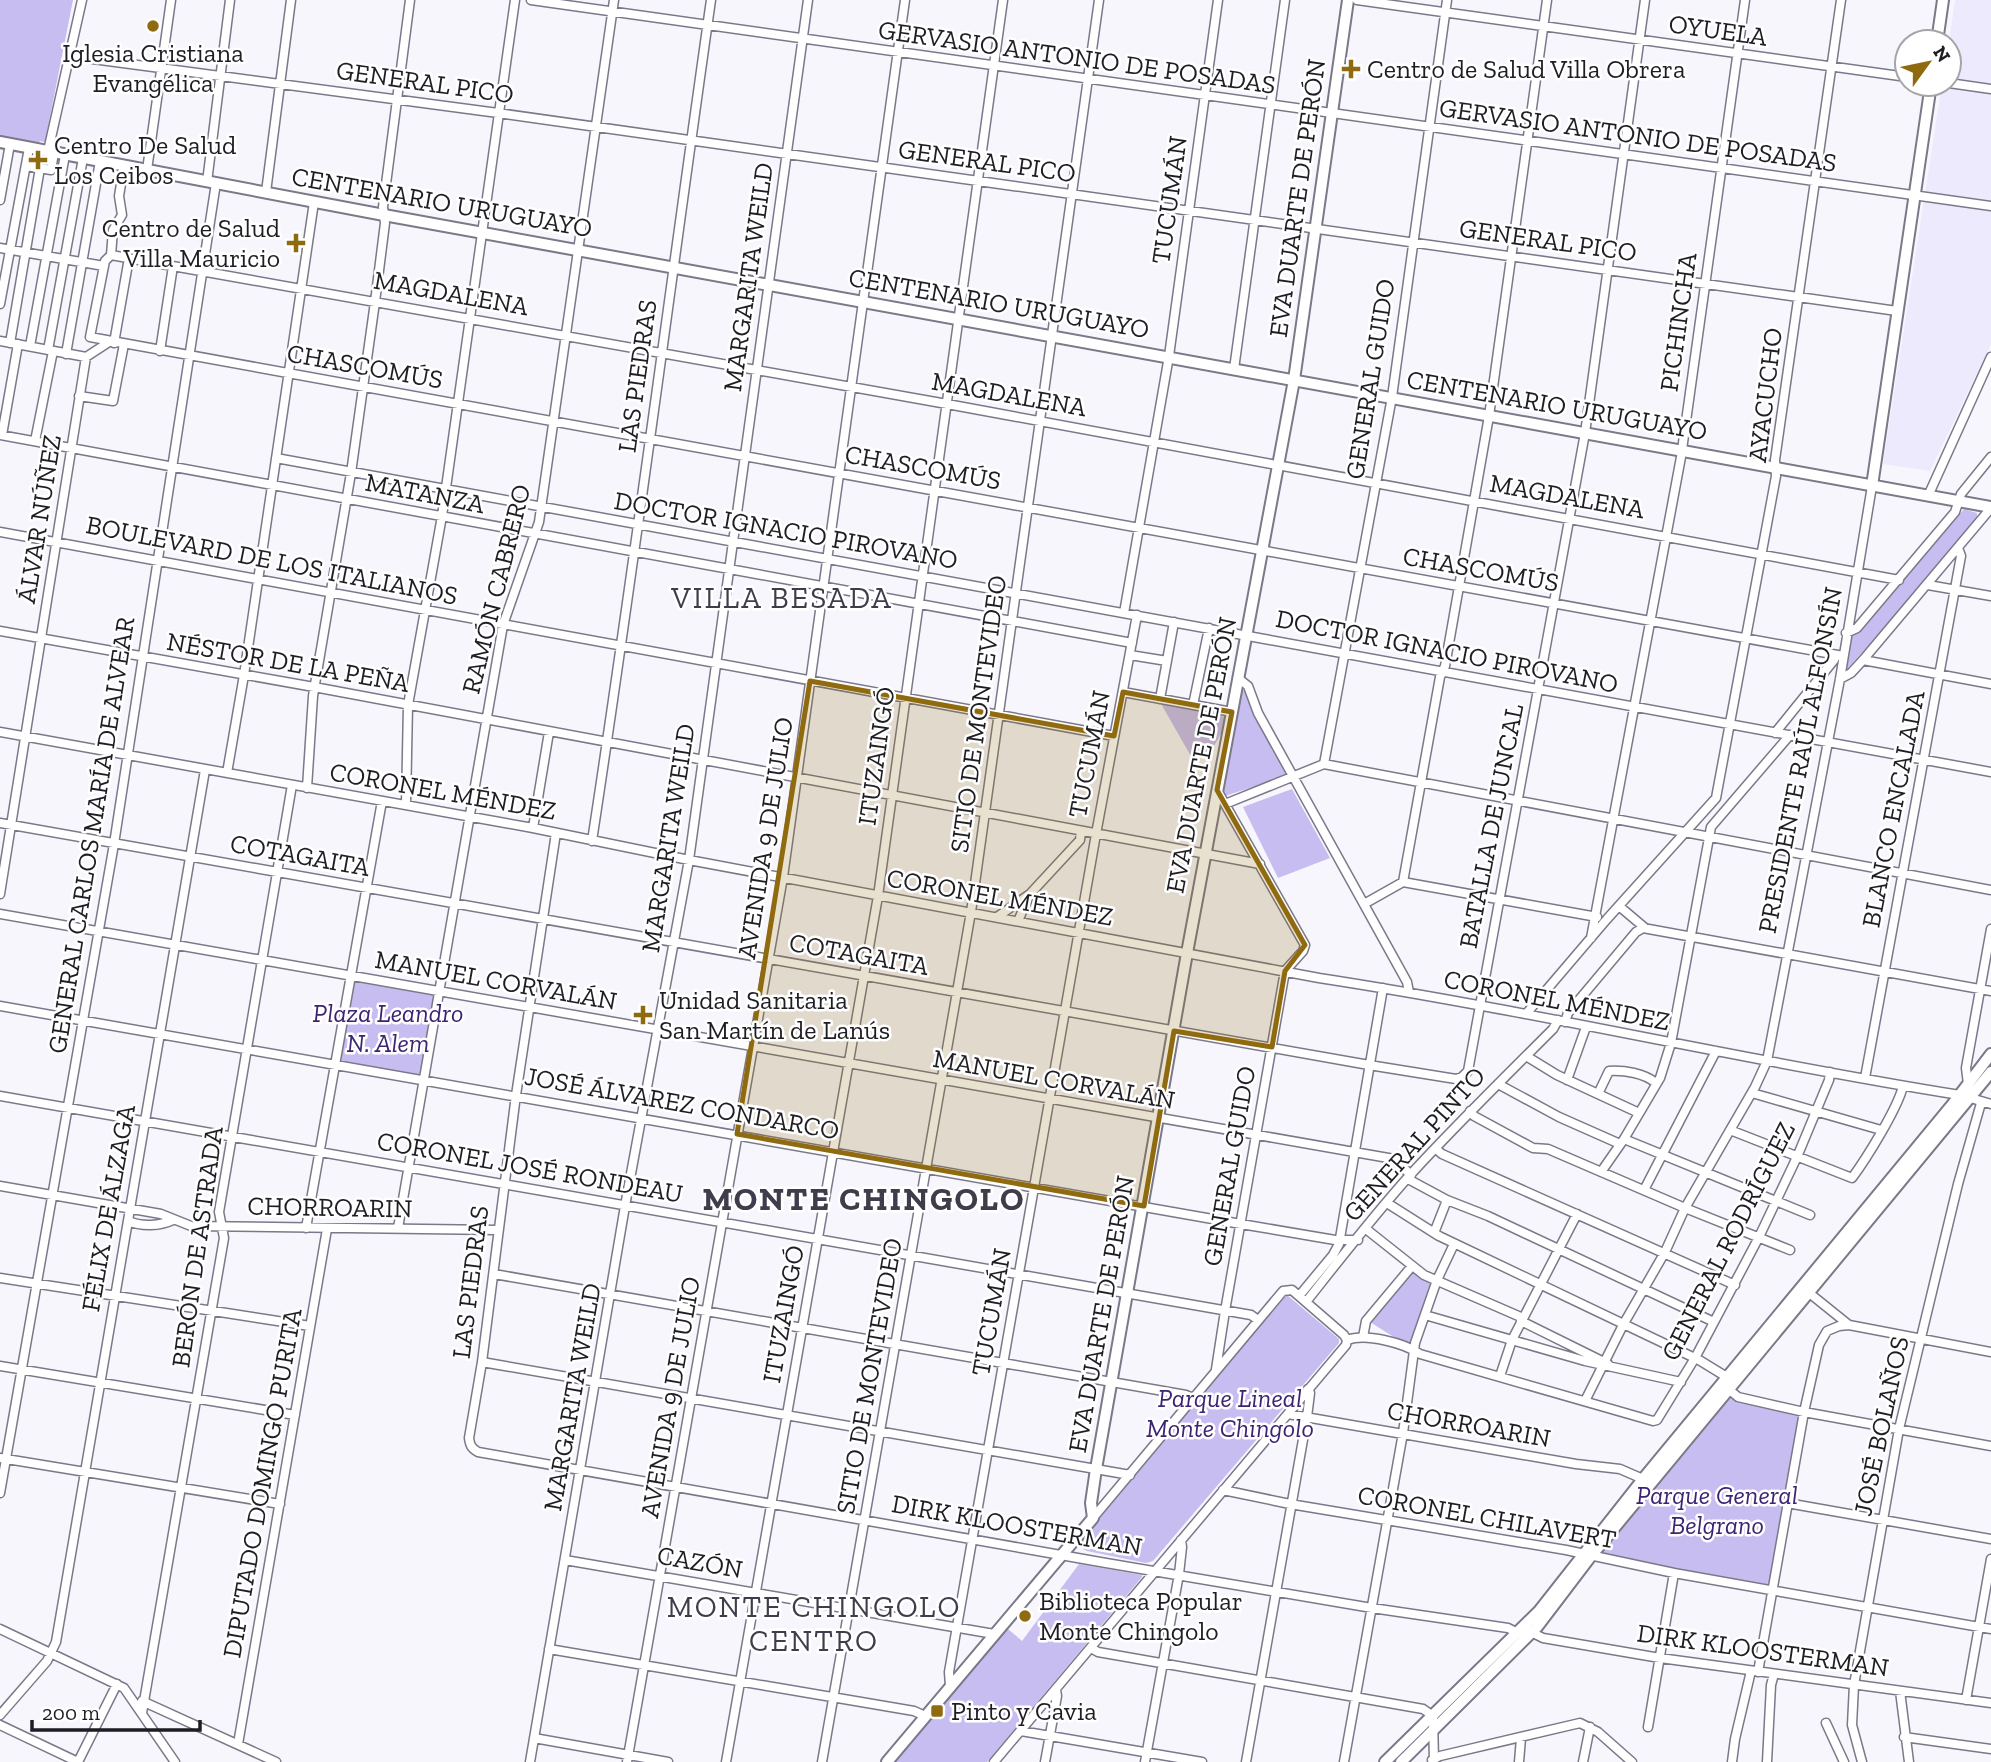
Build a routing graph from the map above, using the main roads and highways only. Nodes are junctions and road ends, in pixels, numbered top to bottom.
1 (1348, 0) edge
2 (1943, 0) edge
3 (1939, 28) edge
4 (1929, 98) edge
5 (5, 143) edge
6 (1294, 380) junction
7 (1872, 486) junction
8 (1991, 508) edge
9 (1991, 1054) edge
10 (1991, 1072) edge
11 (1971, 1098) junction
12 (1728, 1382) junction
13 (1586, 1555) junction
14 (887, 1762) edge
15 (1385, 1762) edge
16 (1401, 1762) edge

1 - 6 main road, EVA DUARTE DE PERÓN
2 - 3 main road
4 - 7 main road, PRESIDENTE RAÚL ALFONSÍN
5 - 6 main road, CENTENARIO URUGUAYO
6 - 7 main road, CENTENARIO URUGUAYO
6 - 14 main road, EVA DUARTE DE PERÓN
7 - 8 main road, CENTENARIO URUGUAYO
9 - 11 main road
10 - 11 main road
11 - 12 main road
11 - 12 main road
12 - 13 main road
12 - 13 main road
13 - 15 main road
13 - 16 main road

